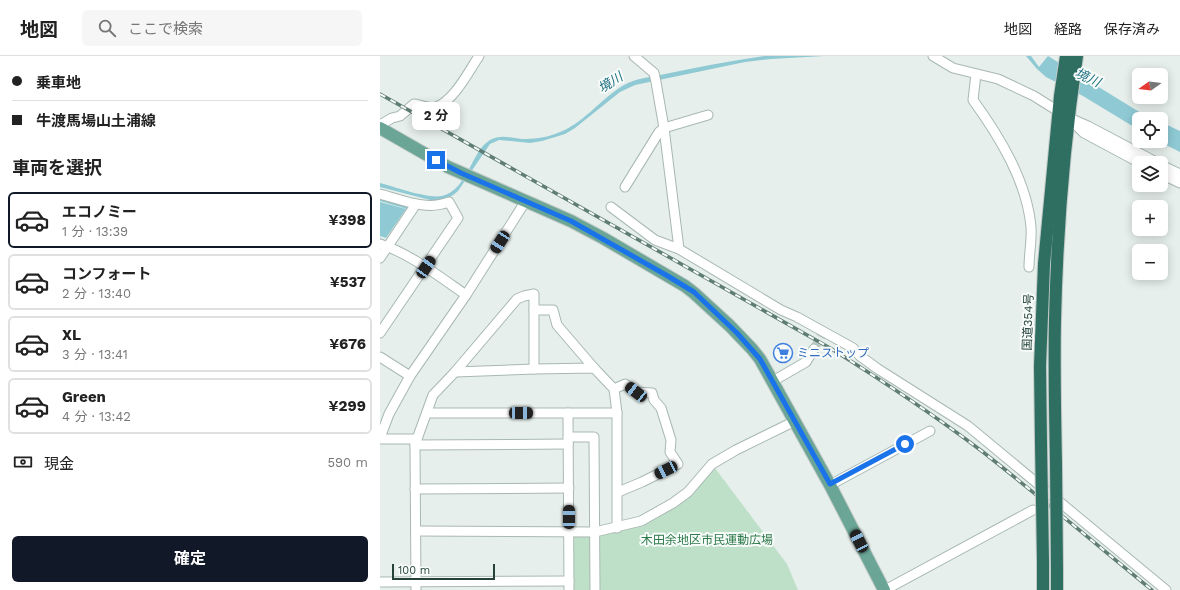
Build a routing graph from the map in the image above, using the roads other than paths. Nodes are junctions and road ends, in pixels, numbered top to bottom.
1 (479, 56) edge
2 (634, 56) edge
3 (933, 56) edge
4 (1071, 60) edge
5 (976, 74) junction
6 (1066, 99) junction
7 (1059, 111) junction
8 (708, 115) dead end
9 (1069, 118) junction
10 (380, 125) edge
11 (380, 128) edge
12 (664, 128) junction
13 (1145, 156) edge
14 (1132, 159) edge
15 (1168, 168) edge
16 (1180, 174) edge
17 (1168, 177) edge
18 (1180, 183) edge
19 (625, 187) dead end
20 (380, 194) edge
21 (525, 202) junction
22 (416, 204) junction
23 (611, 207) dead end
24 (384, 245) edge
25 (679, 249) junction
26 (380, 258) edge
27 (1029, 266) dead end
28 (426, 267) junction
29 (466, 294) junction
30 (534, 310) junction
31 (380, 334) edge
32 (814, 349) tunnel mouth
33 (380, 357) edge
34 (594, 368) junction
35 (534, 369) junction
36 (455, 372) junction
37 (410, 376) junction
38 (773, 381) junction
39 (614, 389) junction
40 (426, 413) junction
41 (568, 413) junction
42 (617, 413) junction
43 (795, 421) junction
44 (930, 431) dead end
45 (380, 439) edge
46 (568, 441) junction
47 (416, 442) junction
48 (830, 484) junction
49 (569, 488) junction
50 (416, 489) junction
51 (618, 492) junction
52 (1033, 510) dead end
53 (617, 528) junction
54 (416, 531) junction
55 (569, 532) junction
56 (595, 532) junction
57 (380, 582) edge
58 (467, 585) edge
59 (569, 585) edge
60 (416, 586) edge
61 (595, 590) edge
62 (885, 590) edge
63 (1043, 590) edge
64 (1057, 590) edge
65 (1166, 590) edge

1 - 10 street
2 - 12 street
3 - 5 street
4 - 6 highway, 国道354号
5 - 7 street
5 - 27 street
6 - 7 highway, 国道354号
6 - 9 highway, 国道354号
7 - 9 street
7 - 63 highway, 国道354号, bridge
8 - 12 street
9 - 13 street
9 - 14 street
9 - 64 highway, 国道354号, bridge
11 - 21 main road
12 - 19 street
12 - 25 street
15 - 16 street
17 - 18 street
20 - 22 street
21 - 29 street
21 - 38 main road
22 - 24 street
22 - 28 street
23 - 25 street
24 - 26 street
24 - 28 street
25 - 65 street
28 - 29 street
28 - 31 street
29 - 37 street
30 - 34 street
30 - 35 street
30 - 36 street
32 - 38 street
33 - 37 street
34 - 35 street
34 - 39 street
35 - 36 street
36 - 40 street
37 - 45 street
38 - 43 main road
39 - 42 street
39 - 51 street
40 - 41 street
40 - 47 street
41 - 42 street
41 - 46 street
42 - 51 street
43 - 48 main road
43 - 53 street
44 - 48 street
45 - 47 street
46 - 47 street
46 - 49 street
46 - 56 street
47 - 50 street
48 - 62 main road
49 - 50 street
49 - 55 street
50 - 54 street
51 - 53 street
52 - 62 street
53 - 56 street
54 - 55 street
54 - 60 street
55 - 56 street
55 - 59 street
56 - 61 street
57 - 60 street
58 - 59 street
58 - 60 street

